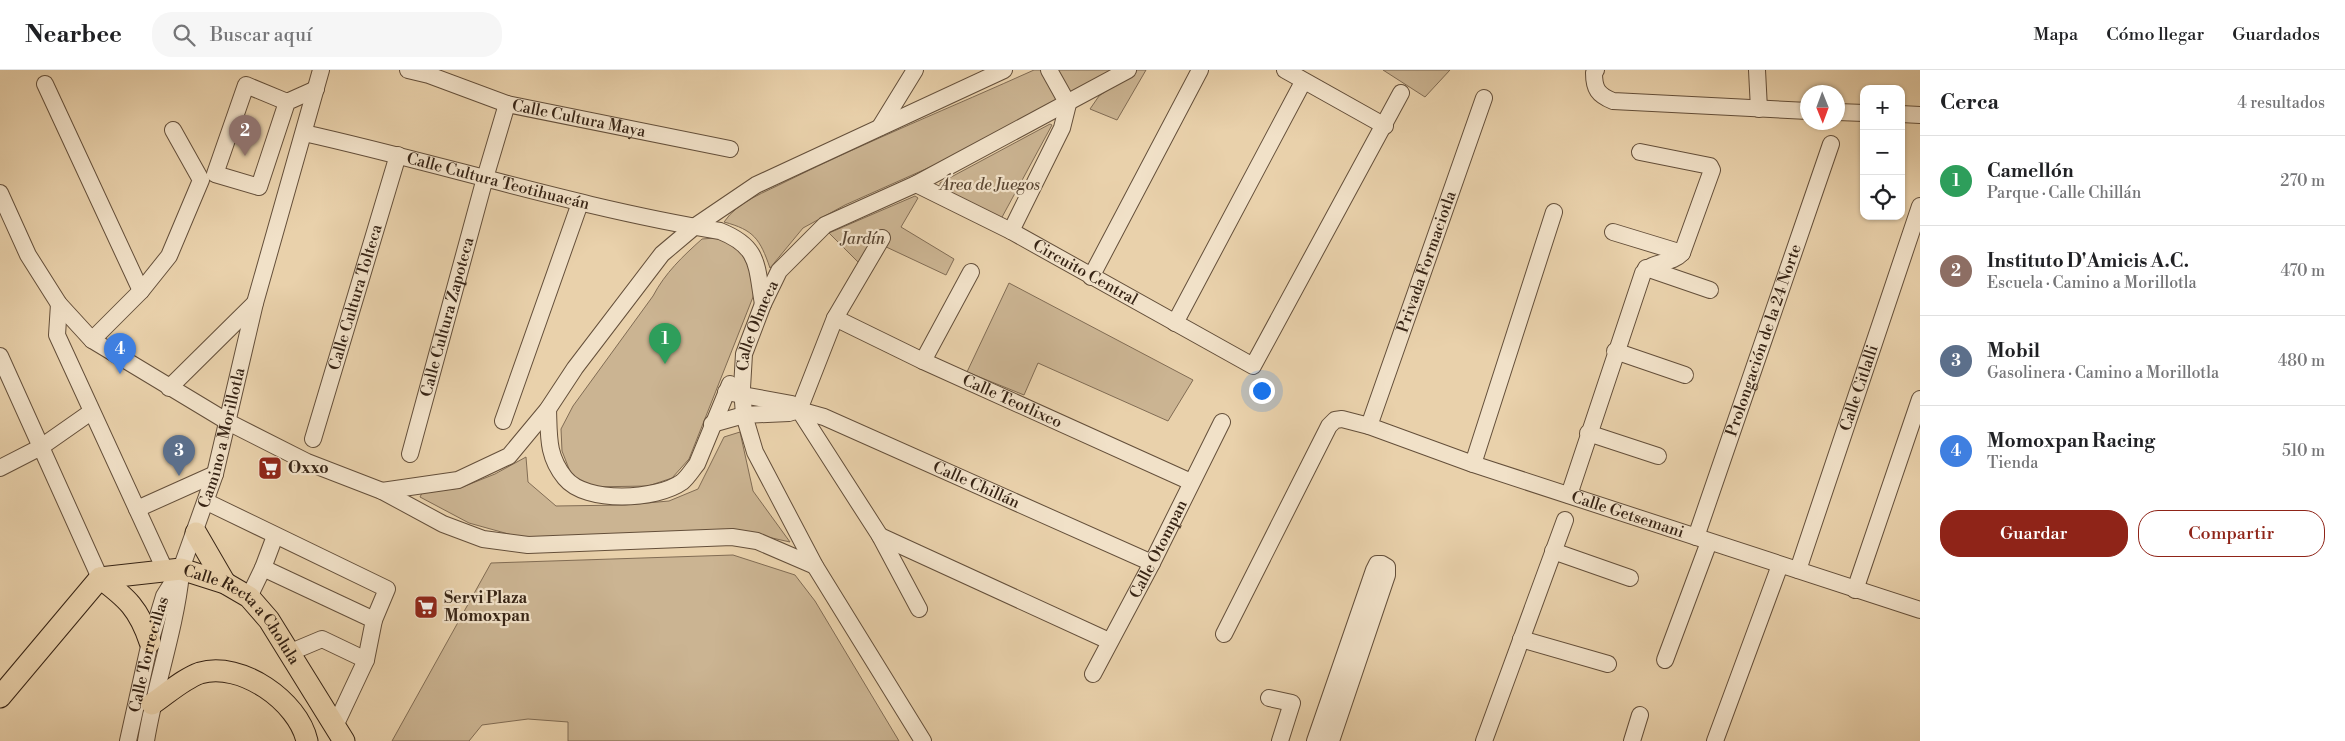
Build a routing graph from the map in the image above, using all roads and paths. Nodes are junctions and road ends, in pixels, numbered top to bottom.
1 (321, 70) edge
2 (408, 70) edge
3 (915, 70) edge
4 (1004, 70) edge
5 (1049, 70) edge
6 (1128, 70) edge
7 (1200, 70) edge
8 (1285, 70) edge
9 (1757, 70) edge
10 (425, 72) edge
11 (1595, 75) edge
12 (1303, 82) junction
13 (46, 84) dead end
14 (316, 89) junction
15 (1401, 93) dead end
16 (1484, 98) dead end
17 (287, 102) junction
18 (507, 104) junction
19 (1068, 104) junction
20 (1759, 109) junction
21 (1800, 111) edge
22 (1845, 112) edge
23 (1860, 113) edge
24 (1905, 114) edge
25 (1920, 115) edge
26 (1385, 126) junction
27 (880, 127) junction
28 (173, 130) dead end
29 (304, 133) junction
30 (1831, 144) dead end
31 (730, 149) dead end
32 (1640, 152) dead end
33 (398, 155) junction
34 (485, 178) junction
35 (916, 184) junction
36 (0, 193) edge
37 (580, 203) junction
38 (1920, 206) edge
39 (1554, 212) dead end
40 (694, 226) junction
41 (1010, 231) junction
42 (1613, 232) dead end
43 (882, 238) dead end
44 (1682, 253) junction
45 (1646, 268) junction
46 (971, 272) dead end
47 (1091, 277) junction
48 (1710, 290) dead end
49 (141, 291) junction
50 (256, 303) junction
51 (59, 304) junction
52 (763, 304) junction
53 (835, 318) junction
54 (1175, 323) junction
55 (92, 340) junction
56 (1615, 351) junction
57 (0, 356) edge
58 (923, 361) junction
59 (1685, 375) dead end
60 (169, 388) junction
61 (734, 394) junction
62 (1920, 398) edge
63 (548, 409) junction
64 (799, 410) junction
65 (92, 412) junction
66 (744, 415) junction
67 (503, 421) dead end
68 (228, 422) junction
69 (1222, 422) dead end
70 (712, 424) junction
71 (1370, 426) junction
72 (1588, 432) junction
73 (313, 439) dead end
74 (41, 447) junction
75 (410, 454) dead end
76 (1658, 456) dead end
77 (1473, 464) junction
78 (0, 468) edge
79 (215, 474) junction
80 (1191, 482) junction
81 (382, 491) junction
82 (1569, 495) junction
83 (206, 502) junction
84 (137, 509) junction
85 (1564, 520) dead end
86 (196, 533) junction
87 (275, 536) junction
88 (880, 536) junction
89 (1702, 540) junction
90 (1553, 551) junction
91 (1152, 563) junction
92 (1780, 565) junction
93 (815, 566) junction
94 (263, 568) junction
95 (173, 570) junction
96 (1798, 570) junction
97 (100, 578) junction
98 (1630, 578) dead end
99 (225, 583) junction
100 (1856, 590) junction
101 (248, 597) junction
102 (919, 609) dead end
103 (1920, 610) edge
104 (374, 620) junction
105 (1224, 634) dead end
106 (1521, 639) junction
107 (1109, 641) junction
108 (150, 642) junction
109 (290, 652) junction
110 (366, 660) junction
111 (1665, 660) dead end
112 (1608, 664) dead end
113 (1093, 674) dead end
114 (0, 698) edge
115 (1269, 698) dead end
116 (152, 704) junction
117 (1640, 715) dead end
118 (339, 733) edge
119 (128, 741) edge
120 (146, 741) edge
121 (307, 741) edge
122 (923, 741) edge
123 (1280, 741) edge
124 (1315, 741) edge
125 (1331, 741) edge
126 (1484, 741) edge
127 (1632, 741) edge
128 (1715, 741) edge

1 - 14 street, Camino a Morillotla
2 - 10 street, Calle Cultura Maya
3 - 27 street
4 - 27 street
5 - 19 street
6 - 19 street, Calle Olmeca
7 - 47 street
8 - 12 street
9 - 20 street
10 - 18 street, Calle Cultura Maya
11 - 20 street
12 - 26 street
12 - 54 street
13 - 49 street
14 - 17 street
14 - 29 street, Camino a Morillotla
15 - 26 street
16 - 71 street, Privada Formaciotla
17 - 17 street
18 - 31 street, Calle Cultura Maya
18 - 34 street, Calle Cultura Zapoteca
19 - 35 street, Calle Olmeca
19 - 41 street
20 - 21 street
22 - 23 street
24 - 25 street
26 - 54 street, Circuito Central
27 - 40 street
28 - 49 street
29 - 33 street, Calle Cultura Teotihuacán
29 - 50 street, Camino a Morillotla
30 - 89 street, Prolongación de la 24 Norte
32 - 44 street
33 - 34 street, Calle Cultura Teotihuacán
33 - 73 street, Calle Cultura Tolteca
34 - 37 street, Calle Cultura Teotihuacán
34 - 75 street, Calle Cultura Zapoteca
35 - 41 street, Circuito Central
35 - 52 street, Calle Olmeca
36 - 51 street
37 - 40 street, Calle Cultura Teotihuacán
37 - 67 street
38 - 96 street, Calle Citlalli
39 - 77 street
40 - 52 street, Calle Cultura Teotihuacán
40 - 63 street
41 - 47 street, Circuito Central
42 - 44 street
43 - 53 street
44 - 45 street
45 - 48 street
45 - 56 street
46 - 58 street
47 - 54 street, Circuito Central
49 - 55 street
50 - 60 street, Camino a Morillotla
50 - 68 street, Camino a Morillotla
51 - 55 street
51 - 65 street
52 - 61 street, Calle Olmeca
53 - 58 street, Calle Teotlixco
53 - 64 street
55 - 60 street
56 - 59 street
56 - 72 street
57 - 74 street
58 - 80 street, Calle Teotlixco
60 - 68 street
61 - 64 street, Calle Chillán
61 - 66 street, Calle Olmeca
61 - 70 street
62 - 100 street
63 - 70 street
63 - 81 street
64 - 66 street, Calle Chillán
64 - 88 street
64 - 91 street, Calle Chillán
65 - 74 street
65 - 84 street
66 - 70 street, Calle Chillán
66 - 93 street, Calle Olmeca
68 - 79 street, Camino a Morillotla
68 - 81 street
69 - 80 street, Calle Otompan
71 - 77 street, Calle Getsemani
71 - 105 street, Calle Getsemani
72 - 76 street
72 - 82 street
74 - 78 street
74 - 97 street
77 - 82 street, Calle Getsemani
79 - 83 street, Camino a Morillotla
79 - 84 street
80 - 91 street, Calle Otompan
81 - 93 street
82 - 89 street, Calle Getsemani
83 - 86 street, Camino a Morillotla
83 - 87 street
84 - 95 street
85 - 90 street
86 - 95 street, Camino a Morillotla
86 - 99 main road
87 - 94 street
87 - 104 street
88 - 102 street
88 - 107 street
89 - 92 street, Calle Getsemani
89 - 111 street, Prolongación de la 24 Norte
90 - 98 street
90 - 106 street
91 - 107 street, Calle Otompan
92 - 96 street, Calle Getsemani
92 - 128 street
93 - 122 street, Calle Olmeca
94 - 101 street
94 - 104 street
95 - 97 main road, Calle Recta a Cholula
95 - 99 main road, Calle Recta a Cholula
95 - 108 street, Calle Torrecillas
95 - 116 street, Calle Torrecillas
96 - 100 street, Calle Getsemani
97 - 108 main road
97 - 114 main road
99 - 101 main road, Calle Recta a Cholula
100 - 103 street, Calle Getsemani
101 - 109 main road, Calle Recta a Cholula
104 - 110 street
106 - 112 street
106 - 126 street
107 - 113 street, Calle Otompan
108 - 119 street, Calle Torrecillas
109 - 110 street
109 - 118 main road, Calle Recta a Cholula
110 - 118 street
115 - 123 street
116 - 120 street, Calle Torrecillas
116 - 121 main road
117 - 127 street
124 - 125 street

